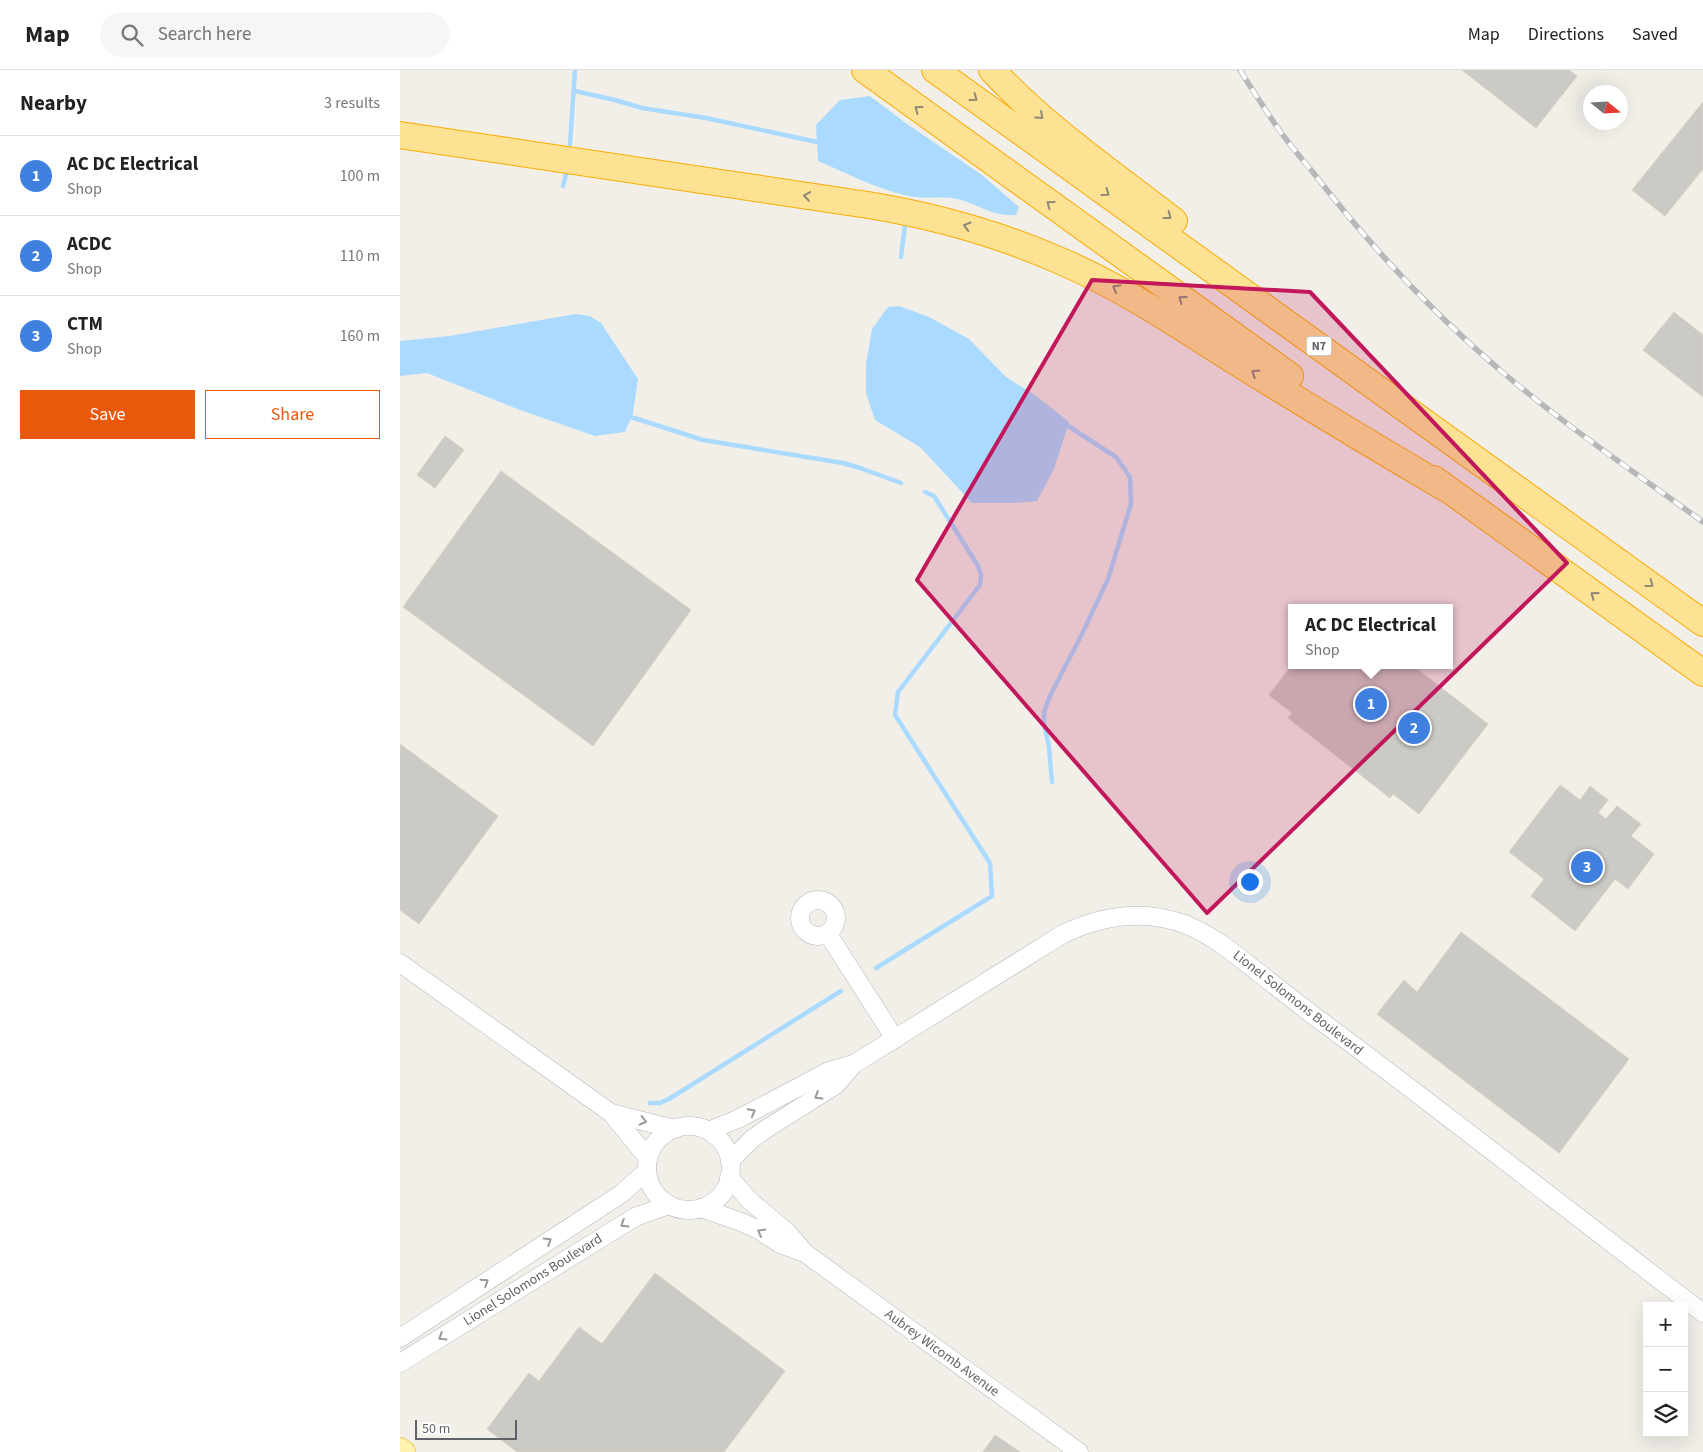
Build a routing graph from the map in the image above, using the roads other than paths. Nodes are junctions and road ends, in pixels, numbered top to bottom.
1 (865, 70) edge
2 (934, 70) edge
3 (992, 70) edge
4 (400, 135) edge
5 (1447, 489) junction
6 (1620, 563) junction
7 (1703, 622) edge
8 (1703, 673) edge
9 (828, 934) dead end
10 (400, 963) edge
11 (894, 1039) junction
12 (854, 1064) junction
13 (611, 1113) junction
14 (674, 1129) junction
15 (708, 1131) junction
16 (648, 1164) junction
17 (729, 1169) junction
18 (669, 1205) junction
19 (701, 1208) junction
20 (805, 1253) junction
21 (1703, 1313) edge
22 (400, 1338) edge
23 (400, 1363) edge
24 (400, 1449) edge
25 (404, 1452) edge
26 (1079, 1452) edge

5 -> 1 highway
2 -> 6 highway, N7
3 -> 6 highway
5 -> 4 highway
8 -> 5 highway
6 -> 7 highway, N7
9 - 11 street
10 - 13 street
11 - 12 street, Lionel Solomons Boulevard
11 - 21 street, Lionel Solomons Boulevard
15 -> 12 street, Lionel Solomons Boulevard
12 -> 17 street, Lionel Solomons Boulevard
13 -> 14 street
13 - 16 street
14 - 15 street
14 - 16 street
15 - 17 street
16 - 18 street
22 -> 16 street, Lionel Solomons Boulevard
17 - 19 street
17 - 20 street, Aubrey Wicomb Avenue
18 - 19 street
18 -> 23 street, Lionel Solomons Boulevard
20 -> 19 street, Aubrey Wicomb Avenue
20 - 26 street, Aubrey Wicomb Avenue
24 - 25 main road

